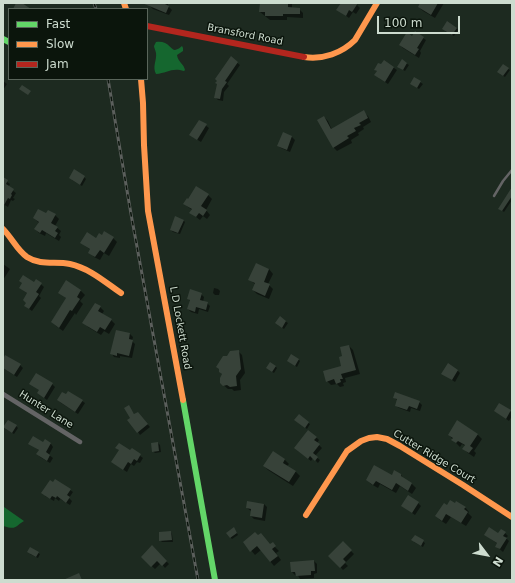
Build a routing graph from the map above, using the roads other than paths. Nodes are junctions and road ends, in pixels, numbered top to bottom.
1 (377, 3) edge
2 (148, 26) edge
3 (141, 80) edge
4 (512, 170) edge
5 (494, 196) dead end
6 (3, 229) edge
7 (121, 293) dead end
8 (3, 394) edge
9 (80, 442) dead end
10 (306, 515) dead end
11 (512, 517) edge
12 (215, 580) edge

1 - 2 street, Bransford Road
3 - 12 street, L D Lockett Road
4 - 5 lane
6 - 7 street
8 - 9 street, Hunter Lane
10 - 11 street, Cutter Ridge Court

